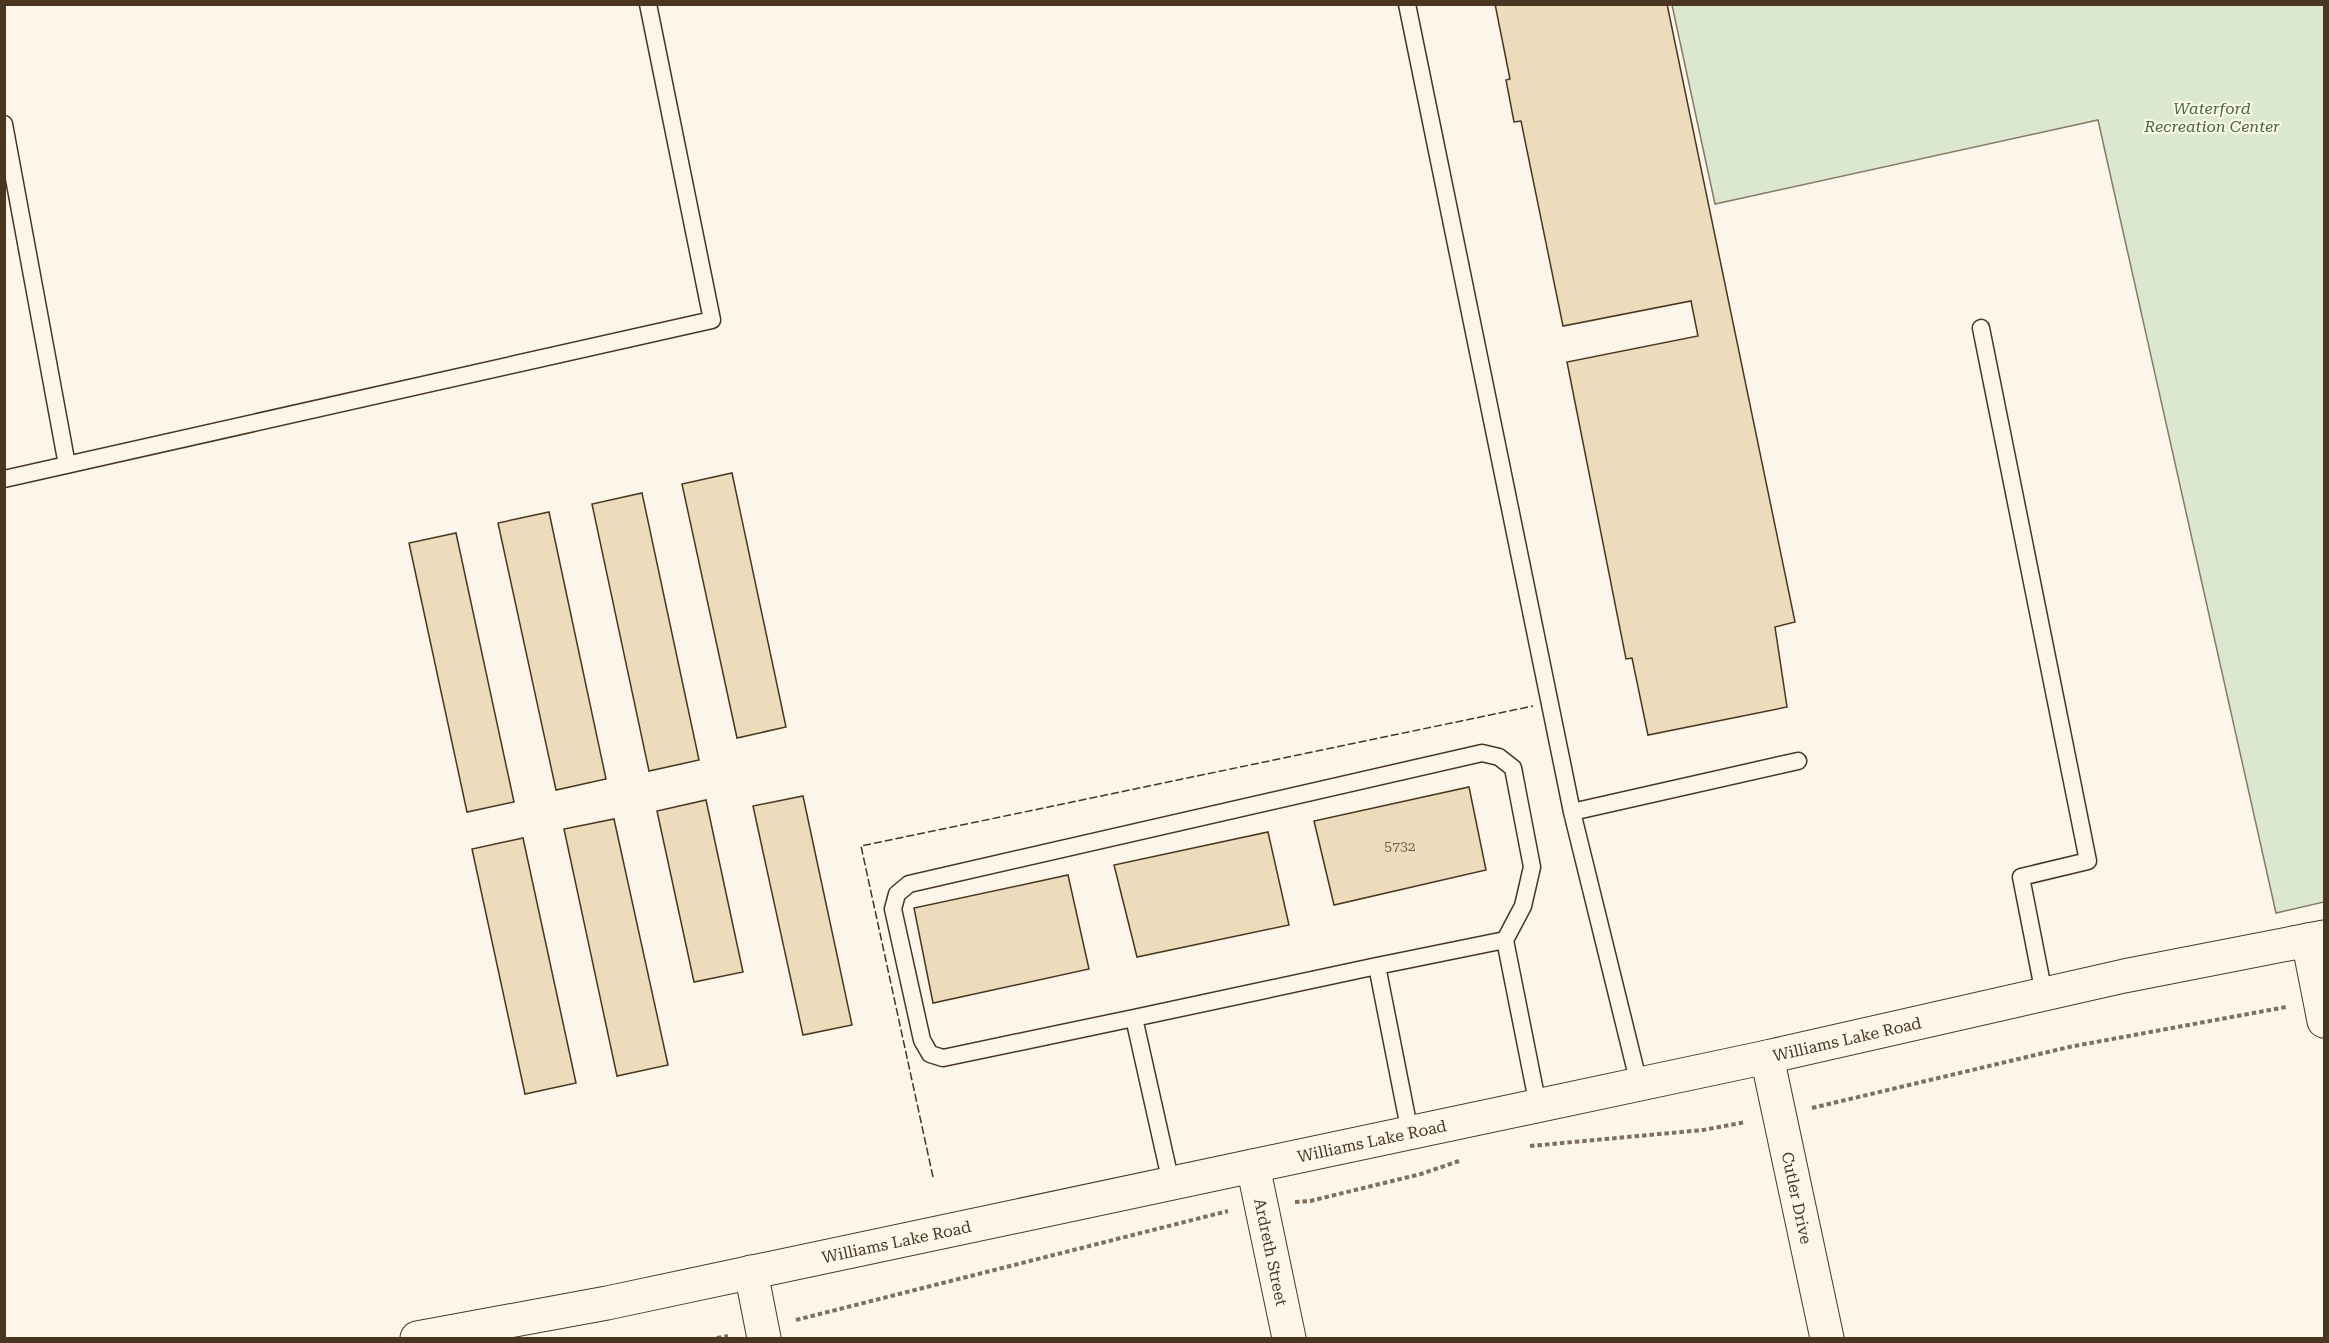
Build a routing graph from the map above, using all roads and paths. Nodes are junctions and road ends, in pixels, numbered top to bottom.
1 (648, 4) edge
2 (1407, 4) edge
3 (4, 124) edge
4 (1981, 328) dead end
5 (67, 465) junction
6 (4, 479) edge
7 (1798, 761) dead end
8 (1572, 812) junction
9 (2316, 938) edge
10 (1505, 940) junction
11 (1377, 966) junction
12 (2044, 994) junction
13 (2322, 1011) edge
14 (1134, 1018) junction
15 (1767, 1056) junction
16 (1639, 1084) junction
17 (1538, 1106) junction
18 (1780, 1116) junction
19 (1410, 1133) junction
20 (1525, 1147) dead end
21 (1462, 1160) dead end
22 (1253, 1166) junction
23 (1171, 1183) junction
24 (1261, 1203) junction
25 (751, 1272) junction
26 (763, 1334) edge
27 (417, 1338) edge
28 (717, 1338) edge
29 (1289, 1338) edge
30 (1827, 1338) edge

1 - 5 lane
2 - 8 lane
3 - 5 lane
4 - 12 lane
5 - 6 lane
7 - 8 lane
8 - 16 lane
9 - 12 main road, Williams Lake Road
9 - 13 main road
10 - 11 lane
10 - 14 lane
10 - 17 lane
11 - 14 lane
11 - 19 lane
12 - 15 main road, Williams Lake Road
13 - 18 path
14 - 23 lane
15 - 16 main road, Williams Lake Road
15 - 18 main road, Cutler Drive
16 - 17 main road, Williams Lake Road
17 - 19 main road, Williams Lake Road
18 - 20 path
18 - 30 main road, Cutler Drive
19 - 22 main road, Williams Lake Road
21 - 24 path
22 - 23 main road, Williams Lake Road
22 - 24 main road, Ardreth Street
23 - 25 main road, Williams Lake Road
24 - 26 path
24 - 29 main road, Ardreth Street
25 - 26 main road
25 - 27 main road, Williams Lake Road
26 - 28 path

